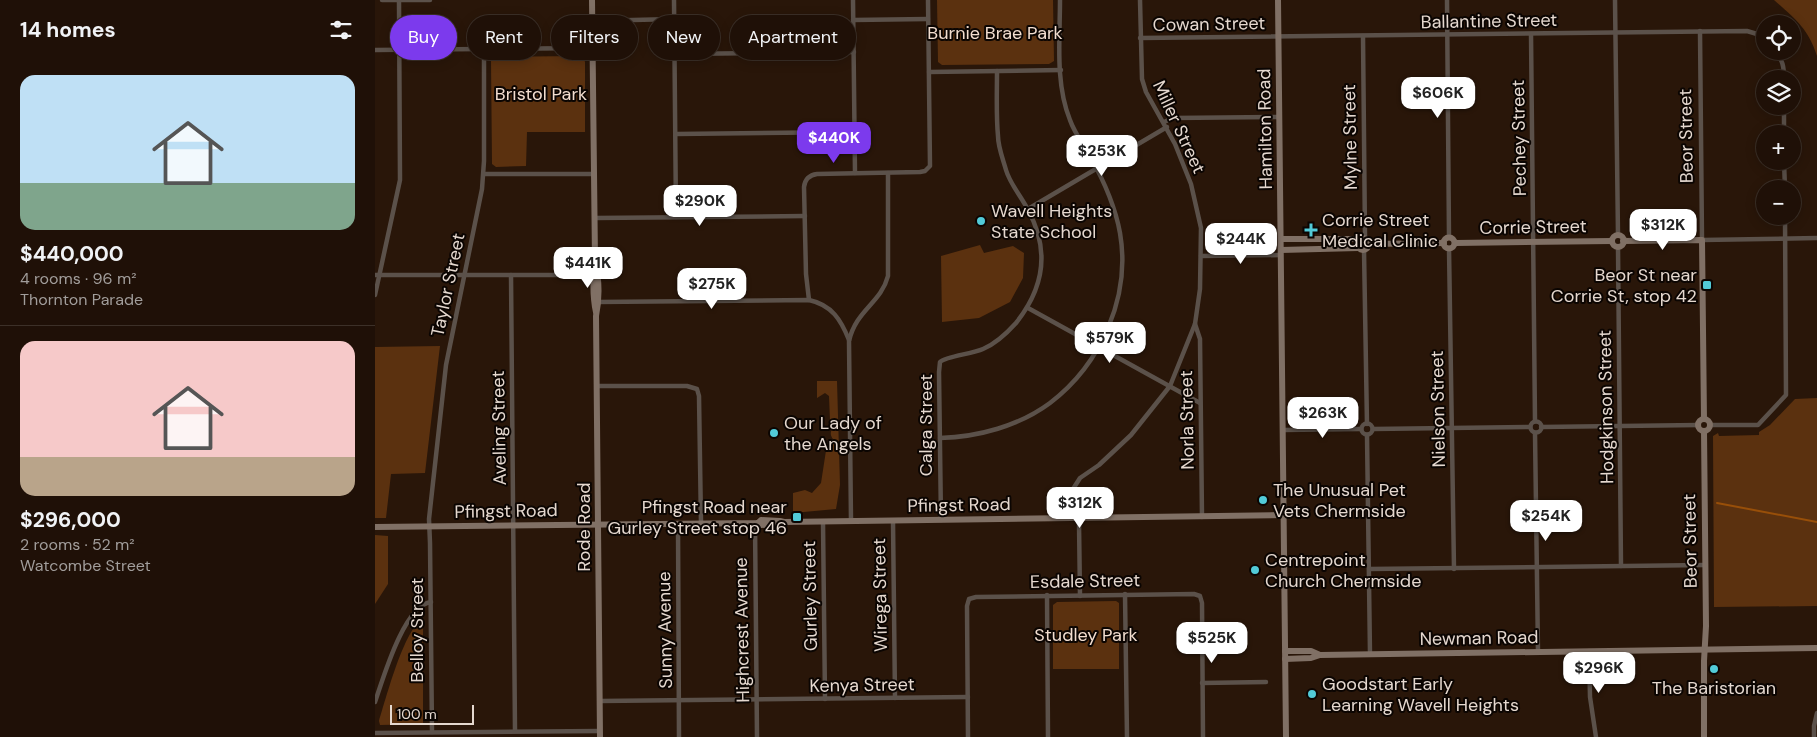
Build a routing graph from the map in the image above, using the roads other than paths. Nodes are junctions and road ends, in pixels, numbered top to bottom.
1 (382, 0) edge
2 (430, 0) edge
3 (592, 0) edge
4 (674, 0) edge
5 (853, 0) edge
6 (928, 0) edge
7 (1060, 0) edge
8 (1140, 0) edge
9 (1279, 0) edge
10 (1447, 0) edge
11 (1615, 0) edge
12 (399, 1) edge
13 (399, 15) edge
14 (592, 15) edge
15 (674, 15) edge
16 (853, 15) edge
17 (928, 19) junction
18 (856, 20) edge
19 (1699, 31) junction
20 (1615, 33) junction
21 (1531, 34) junction
22 (1756, 34) edge
23 (1447, 35) junction
24 (1363, 36) junction
25 (1279, 37) junction
26 (1140, 38) junction
27 (375, 50) edge
28 (390, 50) edge
29 (399, 60) edge
30 (484, 60) edge
31 (593, 60) edge
32 (675, 60) edge
33 (854, 60) edge
34 (1061, 70) junction
35 (997, 71) junction
36 (929, 72) junction
37 (1279, 117) junction
38 (1165, 125) junction
39 (854, 132) junction
40 (676, 134) junction
41 (1097, 168) junction
42 (855, 173) junction
43 (888, 173) junction
44 (484, 174) junction
45 (594, 174) junction
46 (1028, 209) junction
47 (805, 216) junction
48 (676, 217) junction
49 (595, 218) junction
50 (1785, 225) edge
51 (1617, 235) junction
52 (1449, 237) junction
53 (1362, 238) junction
54 (1817, 238) edge
55 (1281, 239) junction
56 (1785, 239) junction
57 (1702, 240) junction
58 (1612, 241) junction
59 (1623, 241) junction
60 (1533, 242) junction
61 (1444, 243) junction
62 (1455, 243) junction
63 (1370, 244) junction
64 (1618, 247) junction
65 (1449, 248) junction
66 (1361, 249) junction
67 (1281, 253) junction
68 (1201, 256) junction
69 (377, 275) edge
70 (463, 275) junction
71 (511, 275) junction
72 (596, 275) junction
73 (375, 295) edge
74 (809, 300) junction
75 (596, 302) junction
76 (1028, 308) junction
77 (1195, 324) junction
78 (849, 341) junction
79 (1099, 346) junction
80 (597, 386) junction
81 (1169, 386) junction
82 (1200, 403) junction
83 (1704, 419) junction
84 (1535, 422) junction
85 (1367, 424) junction
86 (1699, 425) junction
87 (1710, 425) junction
88 (1620, 426) junction
89 (1530, 427) junction
90 (1541, 427) junction
91 (1451, 428) junction
92 (1361, 429) junction
93 (1373, 429) junction
94 (1283, 430) junction
95 (1704, 431) junction
96 (1535, 433) junction
97 (1367, 435) junction
98 (939, 438) junction
99 (1284, 515) junction
100 (1202, 517) junction
101 (1077, 519) junction
102 (941, 520) junction
103 (851, 521) junction
104 (893, 521) junction
105 (823, 522) junction
106 (677, 523) junction
107 (701, 523) junction
108 (757, 523) junction
109 (599, 525) junction
110 (514, 526) junction
111 (375, 527) edge
112 (429, 527) junction
113 (1621, 566) junction
114 (1705, 566) junction
115 (1537, 568) junction
116 (1369, 569) junction
117 (1454, 569) junction
118 (1125, 594) junction
119 (1047, 595) junction
120 (1080, 596) junction
121 (431, 602) junction
122 (1817, 648) edge
123 (1705, 649) junction
124 (1285, 651) junction
125 (1589, 651) junction
126 (1538, 652) junction
127 (1370, 654) junction
128 (1321, 655) junction
129 (1285, 659) junction
130 (1266, 682) dead end
131 (1202, 683) junction
132 (968, 697) junction
133 (895, 698) junction
134 (825, 699) junction
135 (679, 700) junction
136 (757, 700) junction
137 (599, 701) junction
138 (375, 702) edge
139 (1817, 712) edge
140 (515, 731) junction
141 (432, 732) junction
142 (375, 733) edge
143 (600, 734) edge
144 (679, 737) edge
145 (757, 737) edge
146 (968, 737) edge
147 (1048, 737) edge
148 (1127, 737) edge
149 (1203, 737) edge
150 (1286, 737) edge
151 (1596, 737) edge
152 (1704, 737) edge
153 (1814, 737) edge

1 - 12 street
2 - 12 street
3 - 14 main road, Rode Road
4 - 15 street
5 - 16 street
6 - 17 street
7 - 34 street
8 - 26 street, Miller Street
9 - 25 main road, Hamilton Road
10 - 23 street
11 - 20 street
12 - 13 street
17 - 18 street
17 - 36 street
19 - 20 street, Ballantine Street
19 - 22 street, Ballantine Street
19 - 57 street, Beor Street
20 - 21 street, Ballantine Street
20 - 51 street
21 - 23 street, Ballantine Street
21 - 60 street, Pechey Street
23 - 24 street, Ballantine Street
23 - 52 street
24 - 25 street, Ballantine Street
24 - 53 street, Mylne Street
25 - 26 street, Cowan Street
25 - 37 main road, Hamilton Road
26 - 38 street, Miller Street
27 - 28 street
29 - 69 street
30 - 44 street, Taylor Street
31 - 45 main road, Rode Road
32 - 40 street
33 - 39 street
34 - 35 street
34 - 41 street
35 - 36 street
35 - 46 street
36 - 43 street
37 - 38 street
37 - 55 main road, Hamilton Road
38 - 41 street
38 - 68 street, Miller Street
39 - 40 street
39 - 42 street
40 - 48 street
41 - 46 street
41 - 79 street
42 - 43 street
42 - 47 street
43 - 78 street
44 - 45 street
44 - 70 street, Taylor Street
45 - 49 main road, Rode Road
46 - 76 street
47 - 48 street
47 - 74 street
48 - 49 street
49 - 72 main road, Rode Road
50 - 56 street
51 - 58 main road
51 - 59 main road
52 - 61 main road
52 - 62 main road
53 - 55 main road
53 - 63 main road
53 - 66 main road
54 - 56 street
55 - 67 main road, Hamilton Road
56 - 57 street
56 - 87 street
57 - 59 main road
57 - 83 main road, Beor Street
58 - 60 main road, Corrie Street
58 - 64 main road
59 - 64 main road
60 - 62 main road, Corrie Street
60 - 84 street, Pechey Street
61 - 63 main road
61 - 65 main road
62 - 65 main road
63 - 66 main road
64 - 88 street, Hodgkinson Street
65 - 91 street, Nielson Street
66 - 67 main road
66 - 85 street
67 - 68 street
67 - 94 main road, Hamilton Road
68 - 77 street, Miller Street
69 - 70 street
69 - 73 street
70 - 71 street
70 - 112 street, Taylor Street
71 - 72 street
71 - 110 street, Aveling Street
72 - 75 main road, Rode Road
74 - 75 street
74 - 78 street
75 - 80 main road, Rode Road
76 - 79 street
76 - 98 street, Calga Street
77 - 81 street, Miller Street
77 - 82 street, Norla Street
78 - 103 street
79 - 81 street
79 - 98 street
80 - 107 street
80 - 109 main road, Rode Road
81 - 82 street
81 - 101 street, Miller Street
82 - 100 street, Norla Street
83 - 86 main road
83 - 87 main road
84 - 89 street
84 - 90 street
85 - 92 street
85 - 93 street
86 - 88 street
86 - 95 main road
87 - 95 main road
88 - 90 street
88 - 113 street, Hodgkinson Street
89 - 91 street
89 - 96 street
90 - 96 street
91 - 93 street
91 - 117 street, Nielson Street
92 - 94 street
92 - 97 street
93 - 97 street
94 - 99 main road, Hamilton Road
95 - 114 main road, Beor Street
96 - 115 street
97 - 116 street
98 - 102 street, Calga Street
99 - 100 main road, Pfingst Road
99 - 124 main road, Hamilton Road
100 - 101 main road, Pfingst Road
101 - 102 main road, Pfingst Road
101 - 120 street
102 - 104 main road, Pfingst Road
103 - 104 main road, Pfingst Road
103 - 105 main road, Pfingst Road
104 - 133 street, Wirega Street
105 - 108 main road, Pfingst Road
105 - 134 street, Gurley Street
106 - 107 main road, Pfingst Road
106 - 109 main road, Pfingst Road
106 - 135 street, Sunny Avenue
107 - 108 main road, Pfingst Road
108 - 136 street, Highcrest Avenue
109 - 110 main road, Pfingst Road
109 - 137 main road, Rode Road
110 - 112 main road, Pfingst Road
110 - 140 street, Aveling Street
111 - 112 main road, Pfingst Road
112 - 121 street, Belloy Street
113 - 114 street
113 - 115 street
114 - 123 main road, Beor Street
115 - 117 street
115 - 126 street
116 - 117 street
116 - 127 street
118 - 120 street, Esdale Street
118 - 131 street, Esdale Street
118 - 148 street
119 - 120 street, Esdale Street
119 - 132 street, Esdale Street
119 - 147 street
121 - 138 street
121 - 141 street, Belloy Street
122 - 123 main road, Newman Road
123 - 125 main road, Newman Road
123 - 152 main road, Beor Street
124 - 128 main road, Newman Road
124 - 129 main road, Hamilton Road
125 - 126 main road, Newman Road
125 - 151 street
126 - 127 main road, Newman Road
127 - 128 main road, Newman Road
128 - 129 main road, Newman Road
129 - 150 main road, Hamilton Road
130 - 131 street
131 - 149 street
132 - 133 street, Kenya Street
132 - 146 street
133 - 134 street, Kenya Street
134 - 136 street, Kenya Street
135 - 136 street, Kenya Street
135 - 137 street, Kenya Street
135 - 144 street, Sunny Avenue
136 - 145 street, Highcrest Avenue
137 - 143 main road, Rode Road
139 - 153 street
140 - 141 street
140 - 143 street
141 - 142 street

